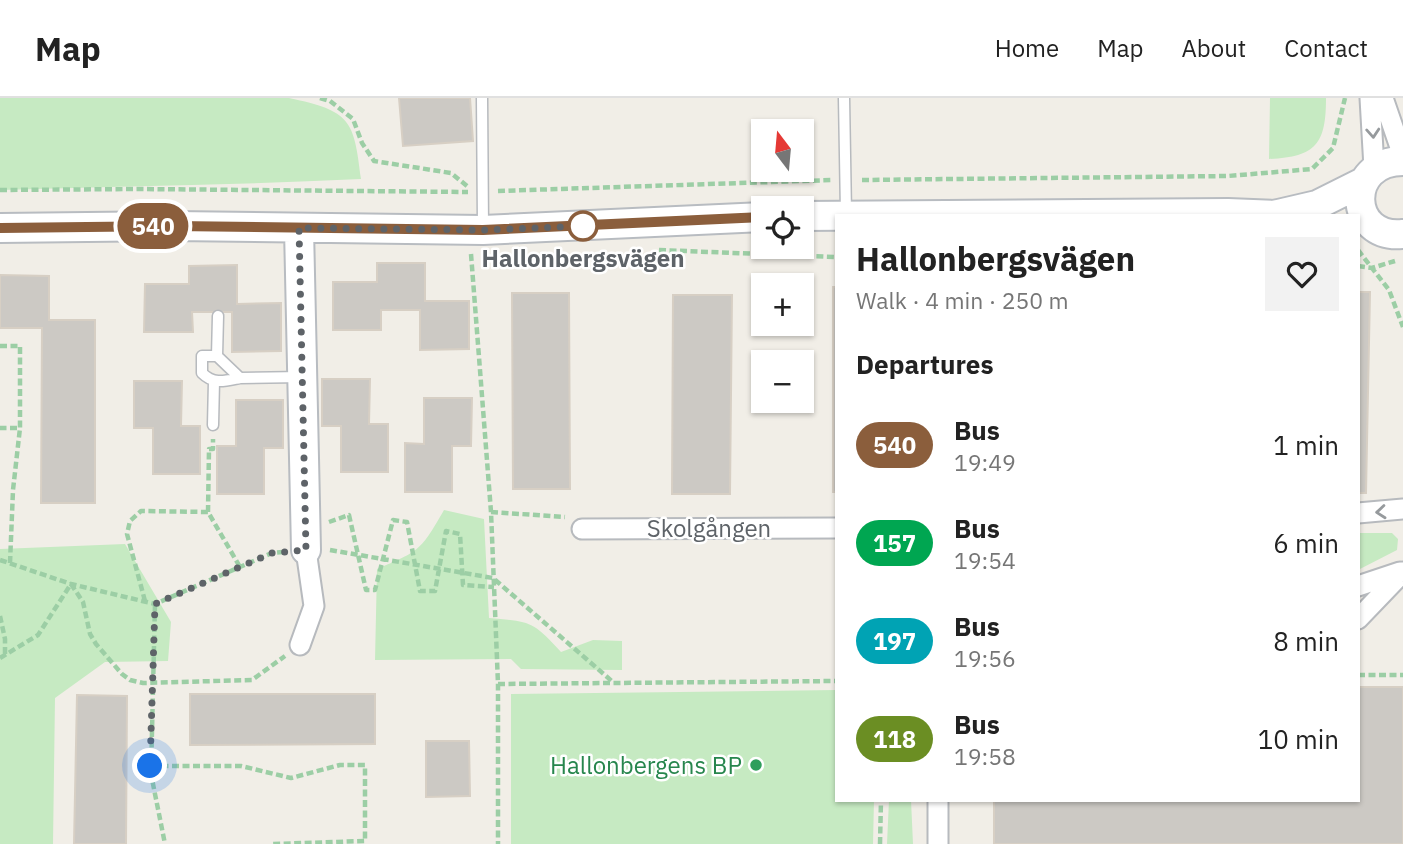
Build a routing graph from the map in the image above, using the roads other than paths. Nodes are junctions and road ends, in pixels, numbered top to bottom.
1 (482, 98) edge
2 (844, 98) edge
3 (1370, 98) edge
4 (1383, 98) edge
5 (1403, 156) edge
6 (1403, 161) edge
7 (1368, 175) junction
8 (835, 214) edge
9 (846, 214) edge
10 (1279, 214) edge
11 (814, 215) edge
12 (751, 219) edge
13 (0, 228) edge
14 (299, 228) junction
15 (1385, 239) edge
16 (477, 243) junction
17 (218, 316) dead end
18 (217, 356) junction
19 (302, 377) junction
20 (240, 378) junction
21 (214, 381) junction
22 (213, 425) road end
23 (1403, 509) edge
24 (1360, 513) edge
25 (835, 528) edge
26 (582, 529) road end
27 (312, 544) joint
28 (1403, 571) edge
29 (1360, 585) edge
30 (1360, 617) edge
31 (299, 645) road end
32 (938, 802) edge
33 (938, 844) edge

1 - 16 lane
2 - 9 lane
3 -> 7 street
4 - 5 street
6 - 7 street
7 - 10 street
7 - 15 street
8 - 11 street
12 - 16 street
13 - 14 street
14 - 16 street
14 - 19 street
17 - 18 lane
18 - 20 lane
18 - 21 lane
19 - 20 lane
19 - 27 street
20 - 21 lane
21 - 22 lane
23 -> 24 street
25 - 26 street, Skolgången
27 - 31 street
28 - 29 street
28 - 30 street
32 - 33 street

